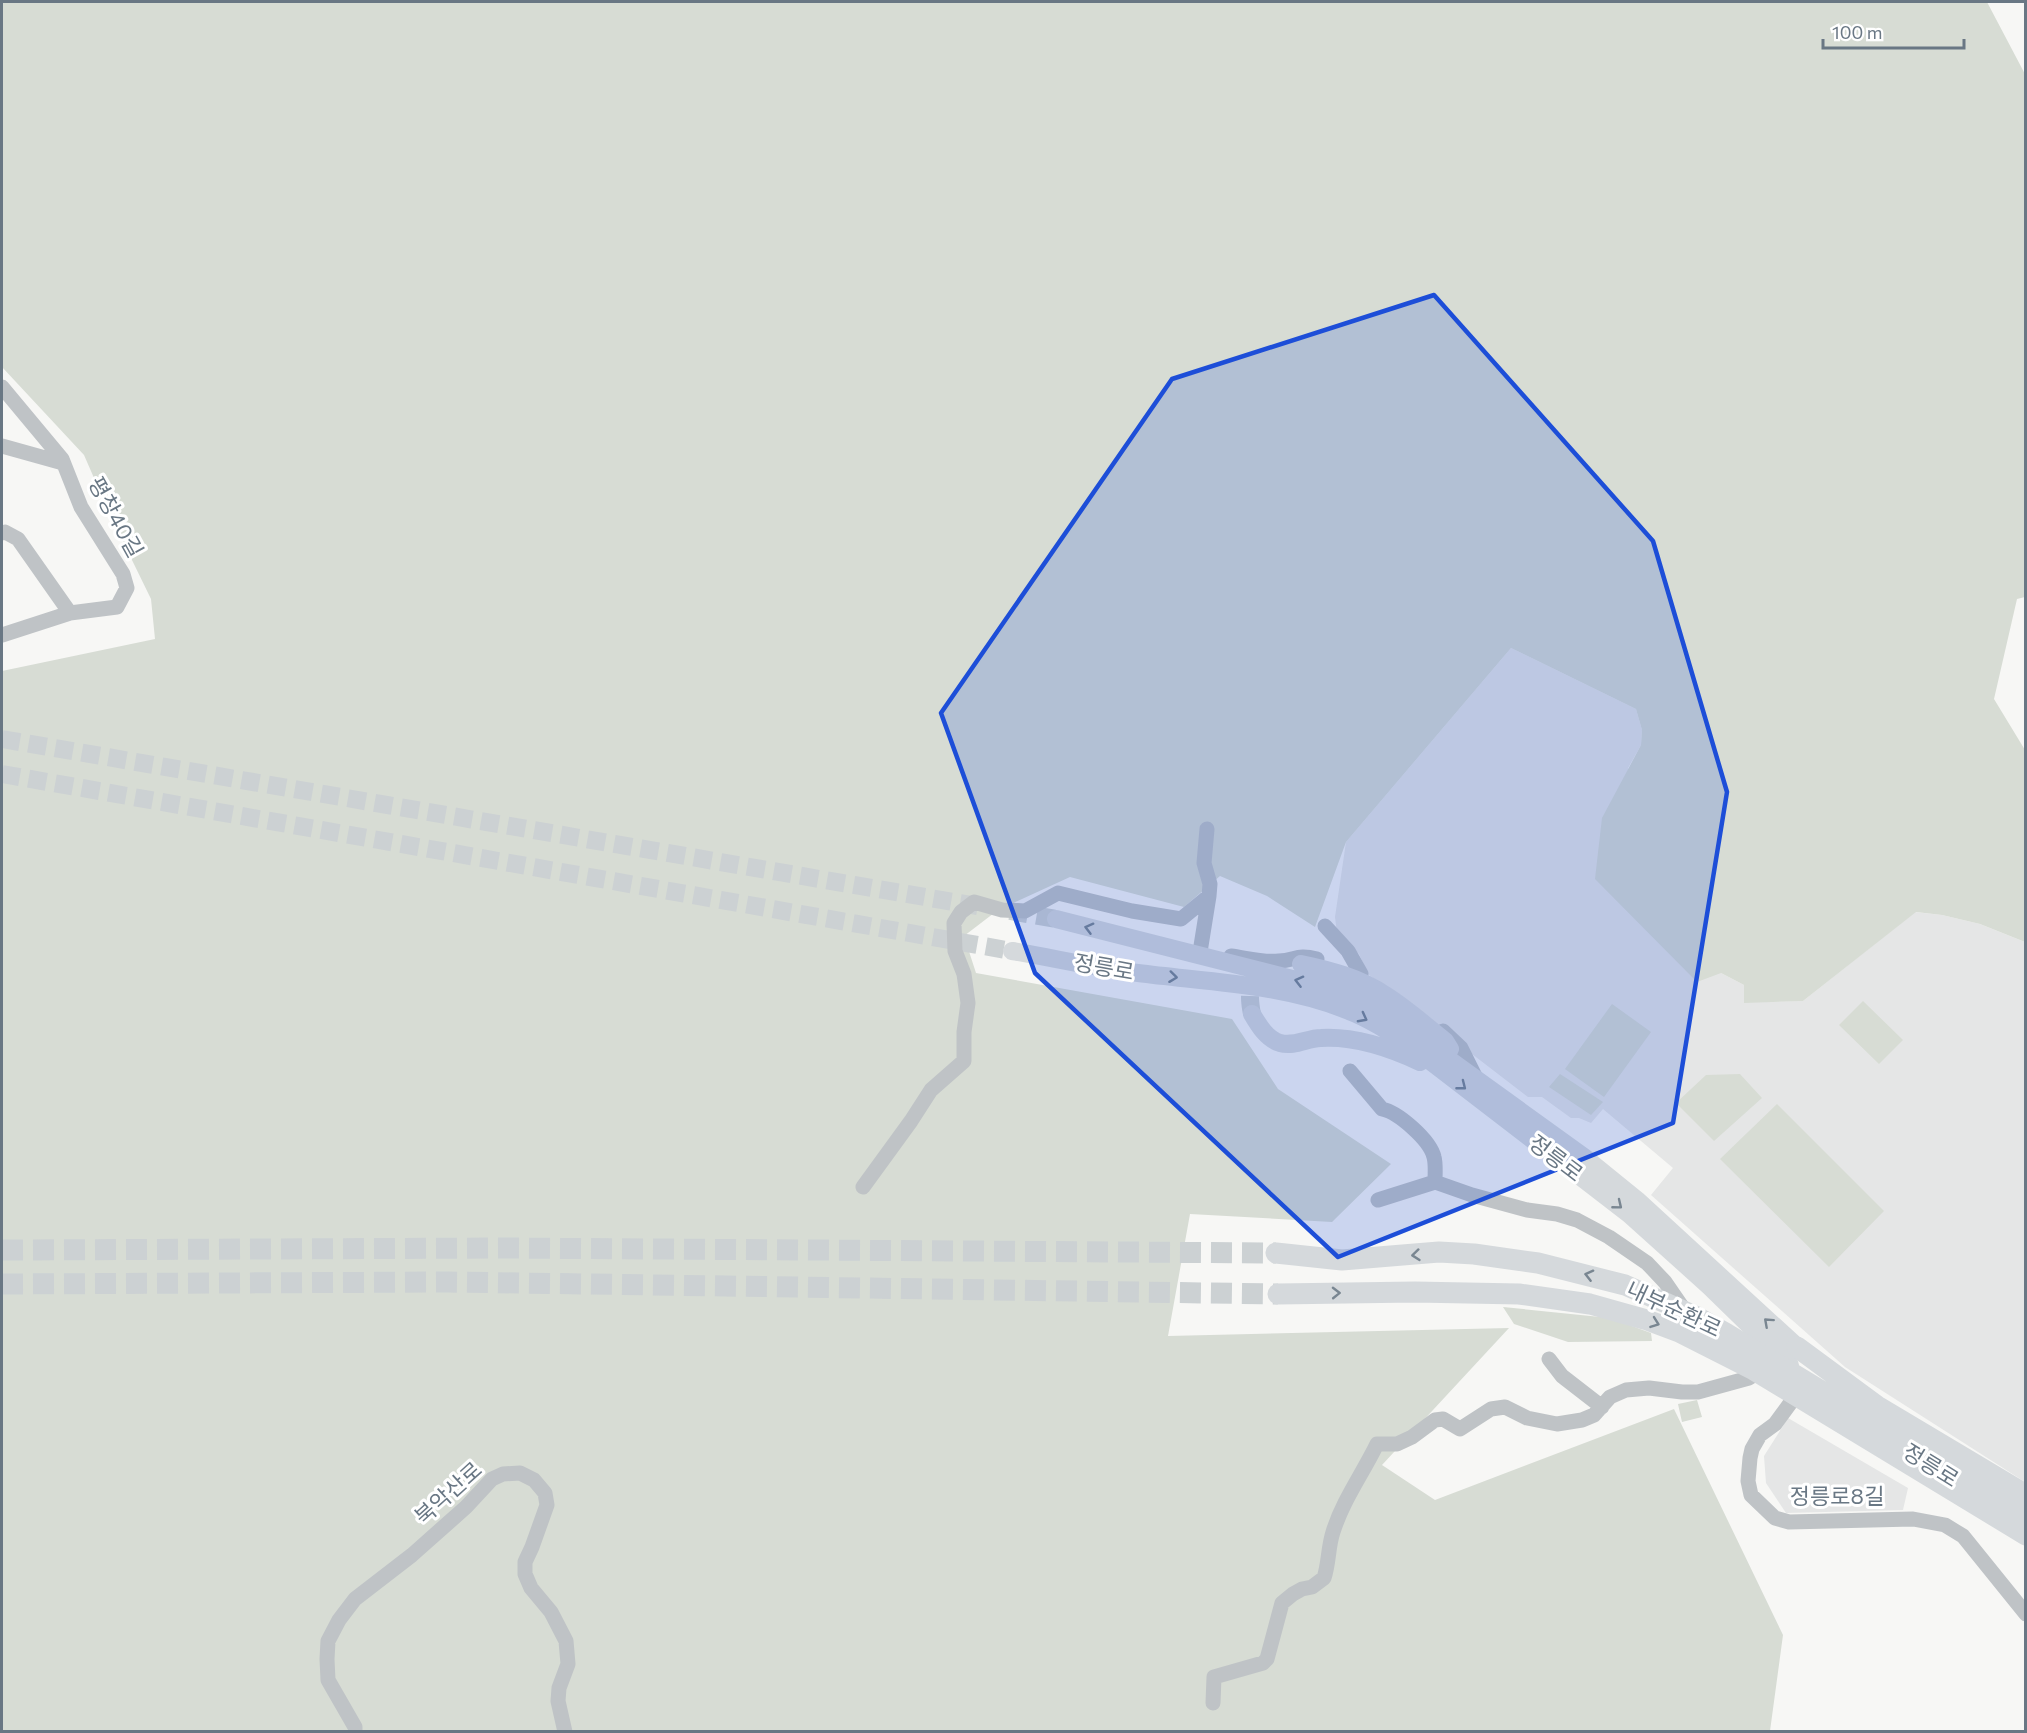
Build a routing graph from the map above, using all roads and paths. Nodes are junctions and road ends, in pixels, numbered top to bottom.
1 (2, 387) edge
2 (2, 446) edge
3 (63, 463) junction
4 (2, 533) edge
5 (70, 614) junction
6 (2, 636) edge
7 (1207, 829) dead end
8 (1209, 896) junction
9 (1056, 919) tunnel mouth
10 (1325, 926) dead end
11 (1117, 936) junction
12 (1012, 951) tunnel mouth
13 (1200, 952) junction
14 (1301, 964) dead end
15 (1361, 974) junction
16 (1252, 1014) tunnel mouth
17 (1438, 1068) junction
18 (1350, 1071) dead end
19 (1468, 1071) junction
20 (1485, 1104) junction
21 (1562, 1140) junction
22 (1435, 1182) junction
23 (863, 1187) dead end
24 (1378, 1200) dead end
25 (1276, 1253) tunnel mouth
26 (1278, 1294) tunnel mouth
27 (1797, 1347) junction
28 (1549, 1359) dead end
29 (1769, 1366) junction
30 (1807, 1381) junction
31 (1602, 1407) junction
32 (1914, 1434) junction
33 (1918, 1457) junction
34 (1975, 1459) junction
35 (2022, 1490) edge
36 (2025, 1514) edge
37 (2025, 1524) edge
38 (2025, 1533) edge
39 (2025, 1614) edge
40 (1213, 1703) dead end
41 (355, 1731) edge
42 (565, 1731) edge

1 - 3 street, 평창40길
2 - 3 street
3 - 5 street, 평창40길
4 - 5 street
5 - 6 street, 평창40길
7 - 8 street
8 - 13 street
8 - 23 street
11 -> 9 main road, 정릉로
10 - 15 street, 정릉로
11 - 13 street, 정릉로
19 -> 11 main road, 정릉로
12 -> 17 main road, 정릉로
13 - 15 street, 정릉로
14 - 19 main road
15 - 19 street, 정릉로
16 - 17 main road
17 -> 20 main road, 정릉로
18 - 22 street
19 - 21 main road, 정릉로
20 - 21 main road
20 -> 30 main road, 정릉로
27 -> 21 main road, 정릉로
22 - 24 street
22 - 29 street
36 -> 25 highway, 내부순환로
26 -> 38 highway, 내부순환로
27 - 32 main road, 정릉로
27 - 34 main road, 정릉로
27 - 35 highway
28 - 31 street
29 - 30 street
29 - 31 street
30 - 33 main road, 정릉로
30 - 39 street, 정릉로8길
31 - 40 street
32 - 34 main road, 정릉로
32 - 35 main road, 정릉로
33 - 36 street
33 - 37 main road, 정릉로
33 - 38 highway
34 - 35 main road, 정릉로
41 - 42 street, 북악산로

